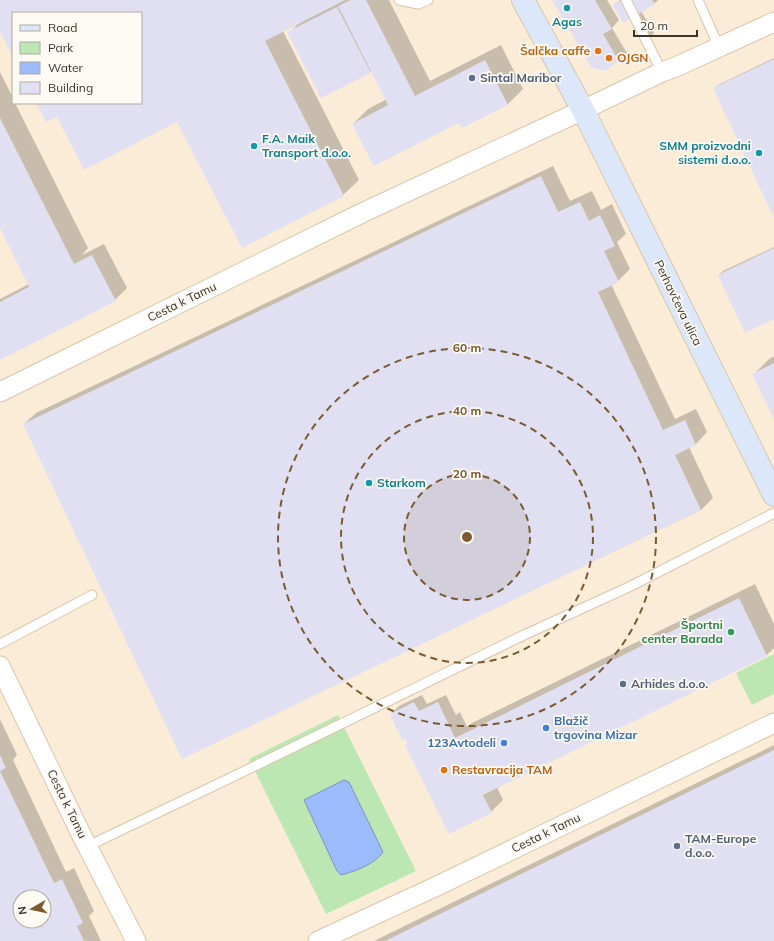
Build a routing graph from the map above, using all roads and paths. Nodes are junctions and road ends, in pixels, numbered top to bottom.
1 (398, 0) edge
2 (428, 0) edge
3 (523, 0) edge
4 (626, 0) edge
5 (698, 0) edge
6 (774, 22) edge
7 (719, 47) junction
8 (662, 72) junction
9 (583, 110) junction
10 (0, 392) edge
11 (774, 495) edge
12 (774, 513) edge
13 (92, 595) dead end
14 (0, 644) edge
15 (0, 666) edge
16 (774, 723) edge
17 (88, 846) junction
18 (136, 941) edge
19 (318, 941) edge

1 - 2 lane
3 - 9 street, Perhavčeva ulica
4 - 8 lane
5 - 7 lane
6 - 7 street
7 - 8 street
8 - 9 street
9 - 10 street, Cesta k Tamu
9 - 11 street, Perhavčeva ulica
12 - 17 lane
13 - 14 lane
15 - 17 street, Cesta k Tamu
16 - 19 street, Cesta k Tamu
17 - 18 street, Cesta k Tamu

